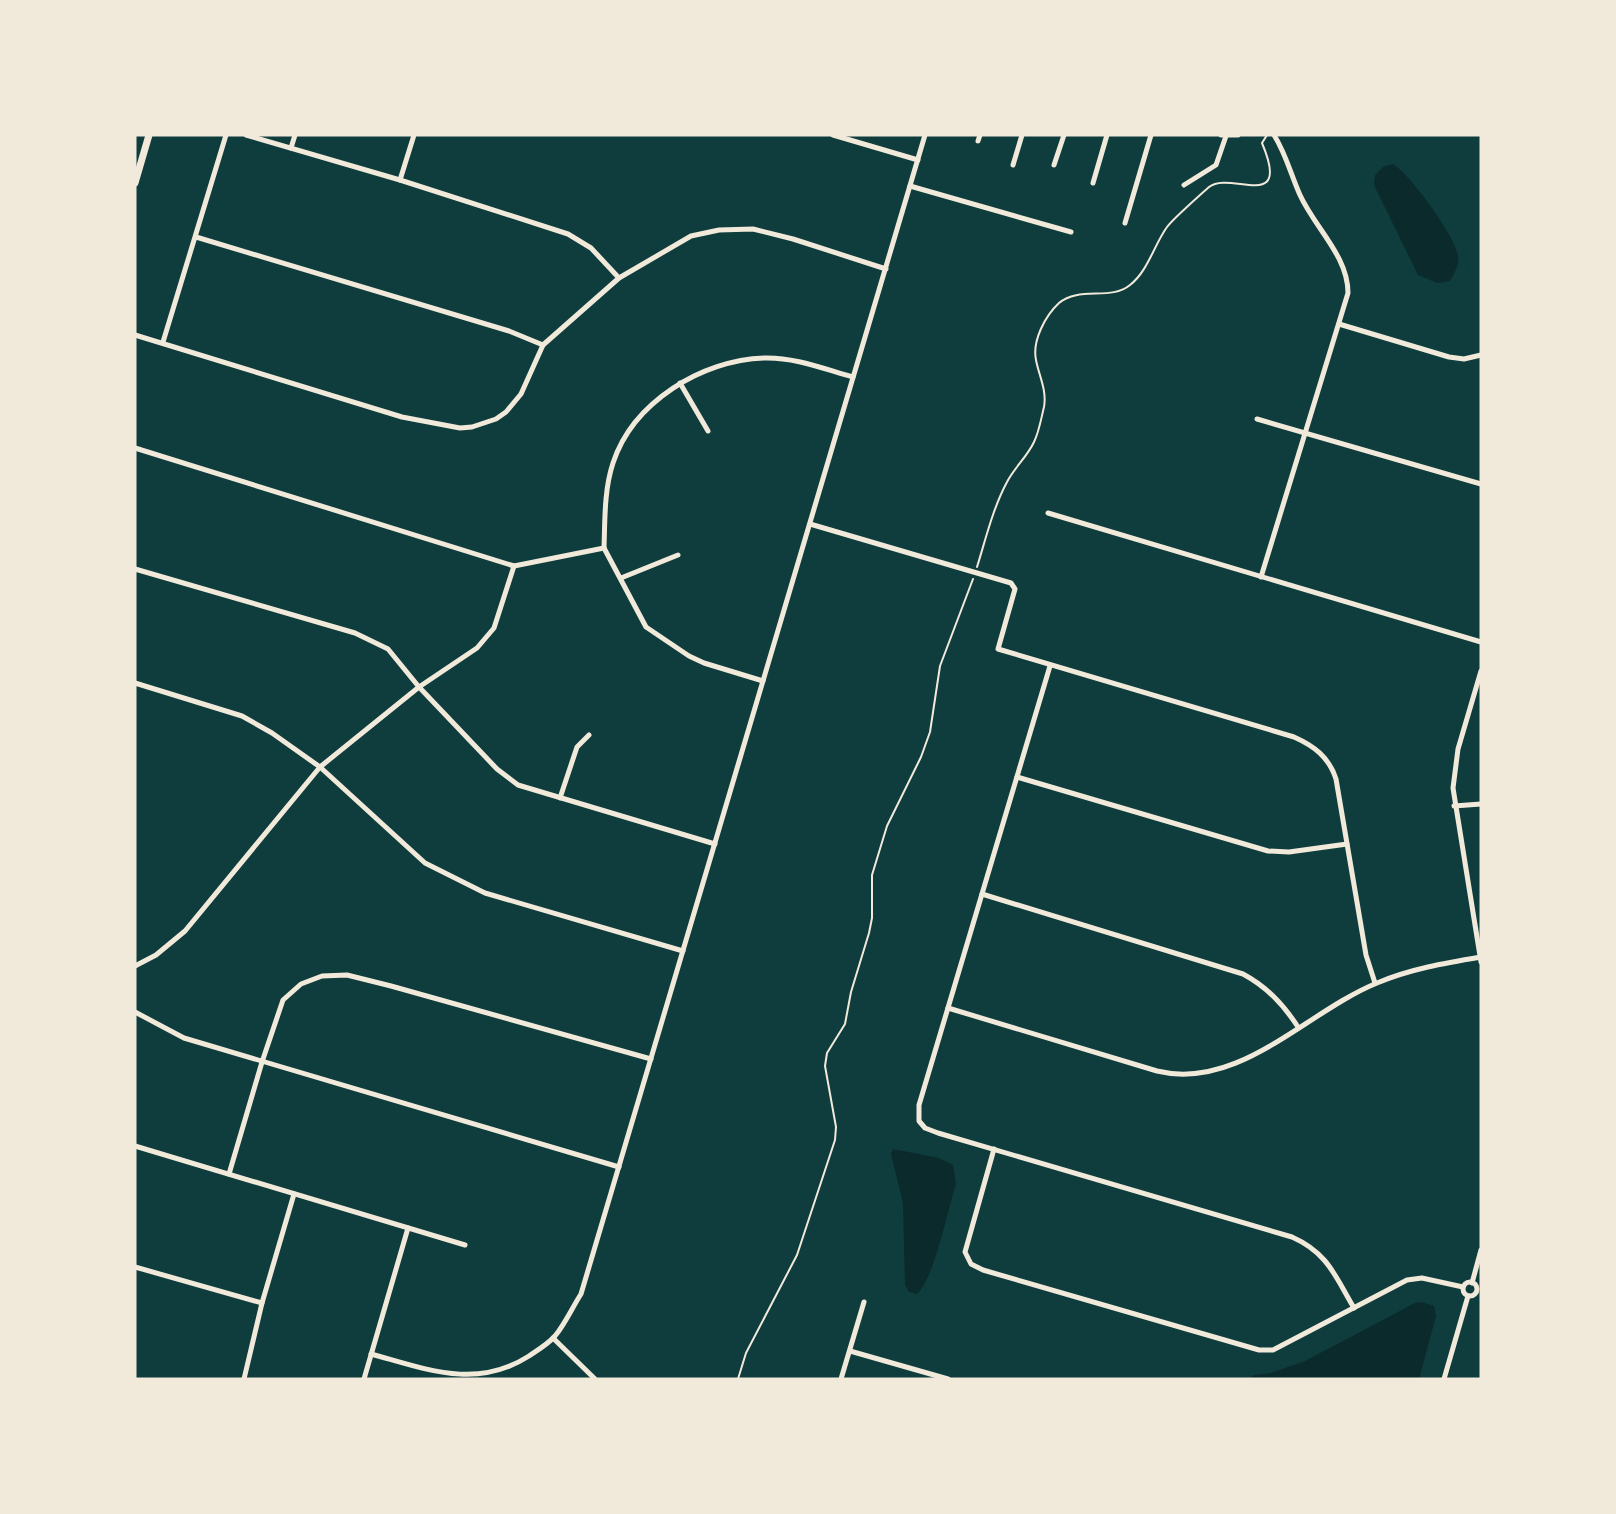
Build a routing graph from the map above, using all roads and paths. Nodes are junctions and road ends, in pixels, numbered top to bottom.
1 (149, 135) edge
2 (226, 135) edge
3 (246, 135) edge
4 (295, 135) edge
5 (414, 135) edge
6 (833, 135) edge
7 (925, 135) edge
8 (1023, 135) edge
9 (1064, 135) edge
10 (1107, 135) edge
11 (1151, 135) edge
12 (1224, 135) edge
13 (1238, 135) edge
14 (1267, 135) edge
15 (1274, 135) edge
16 (1365, 135) edge
17 (1382, 135) edge
18 (291, 148) junction
19 (918, 160) junction
20 (1013, 165) dead end
21 (1054, 165) dead end
22 (400, 180) junction
23 (135, 183) edge
24 (1093, 183) dead end
25 (1184, 185) dead end
26 (910, 187) junction
27 (1125, 223) dead end
28 (1071, 232) dead end
29 (196, 237) junction
30 (887, 270) junction
31 (619, 278) junction
32 (1339, 324) junction
33 (135, 335) edge
34 (163, 342) junction
35 (543, 345) junction
36 (1481, 355) edge
37 (853, 377) junction
38 (680, 383) junction
39 (1257, 419) dead end
40 (708, 431) dead end
41 (1307, 432) junction
42 (135, 448) edge
43 (1481, 484) edge
44 (1048, 513) dead end
45 (810, 524) junction
46 (604, 548) junction
47 (678, 555) dead end
48 (514, 566) junction
49 (135, 569) edge
50 (975, 572) junction
51 (1261, 577) junction
52 (621, 578) junction
53 (1481, 642) edge
54 (1050, 666) junction
55 (1481, 671) edge
56 (763, 681) junction
57 (135, 683) edge
58 (419, 687) junction
59 (589, 735) dead end
60 (320, 767) junction
61 (1017, 777) junction
62 (560, 798) junction
63 (1481, 804) edge
64 (1454, 806) junction
65 (715, 844) junction
66 (1347, 844) junction
67 (982, 894) junction
68 (683, 951) junction
69 (1481, 959) edge
70 (135, 966) edge
71 (1375, 984) junction
72 (948, 1008) junction
73 (135, 1012) edge
74 (1298, 1027) junction
75 (651, 1059) junction
76 (262, 1062) junction
77 (135, 1146) edge
78 (994, 1149) junction
79 (619, 1167) junction
80 (229, 1174) junction
81 (294, 1194) junction
82 (408, 1227) junction
83 (465, 1245) dead end
84 (1481, 1250) edge
85 (135, 1267) edge
86 (1472, 1283) junction
87 (1463, 1287) junction
88 (1479, 1292) edge
89 (1468, 1296) junction
90 (864, 1302) dead end
91 (262, 1303) junction
92 (1354, 1308) junction
93 (553, 1338) junction
94 (850, 1351) junction
95 (372, 1354) junction
96 (244, 1379) edge
97 (364, 1379) edge
98 (595, 1379) edge
99 (738, 1379) edge
100 (841, 1379) edge
101 (948, 1379) edge
102 (1444, 1379) edge

1 - 23 main road
2 - 29 street
3 - 18 street
4 - 18 street
5 - 22 street
6 - 19 street
7 - 19 street
8 - 20 street
9 - 21 street
10 - 24 street
11 - 27 street
12 - 13 street
12 - 25 street
14 - 50 path
15 - 32 street
16 - 17 path
18 - 22 street
19 - 26 street
22 - 31 street
26 - 28 street
26 - 30 street
29 - 34 street
29 - 35 street
30 - 31 street
30 - 37 street
31 - 35 street
32 - 36 street
32 - 41 street
33 - 34 street
34 - 35 street
37 - 38 street
37 - 45 street
38 - 40 street
38 - 46 street
39 - 41 street
41 - 43 street
41 - 51 street
42 - 48 street
44 - 51 street
45 - 50 street
45 - 56 street
46 - 48 street
46 - 52 street
47 - 52 street
48 - 58 street
49 - 58 street
50 - 54 street
50 - 99 path
51 - 53 street
52 - 56 street
54 - 61 street
54 - 66 street
55 - 64 street
56 - 65 street
57 - 60 street
58 - 60 street
58 - 62 street
59 - 62 street
60 - 68 street
60 - 70 street
61 - 66 street
61 - 67 street
62 - 65 street
63 - 64 street
64 - 69 street
65 - 68 street
66 - 71 street
67 - 72 street
67 - 74 street
68 - 75 street
69 - 71 street
71 - 74 street
72 - 74 street
72 - 78 street
73 - 76 street
75 - 76 street
75 - 79 street
76 - 79 street
76 - 80 street
77 - 80 street
78 - 92 street
78 - 92 street
79 - 93 street
80 - 81 street
81 - 82 street
81 - 91 street
82 - 83 street
82 - 95 street
84 - 86 street
85 - 91 street
86 - 87 street
86 - 88 street
87 - 89 street
87 - 92 street
88 - 89 street
89 - 102 street
90 - 94 street
91 - 96 street
93 - 95 street
93 - 98 street
94 - 100 street
94 - 101 street
95 - 97 street

